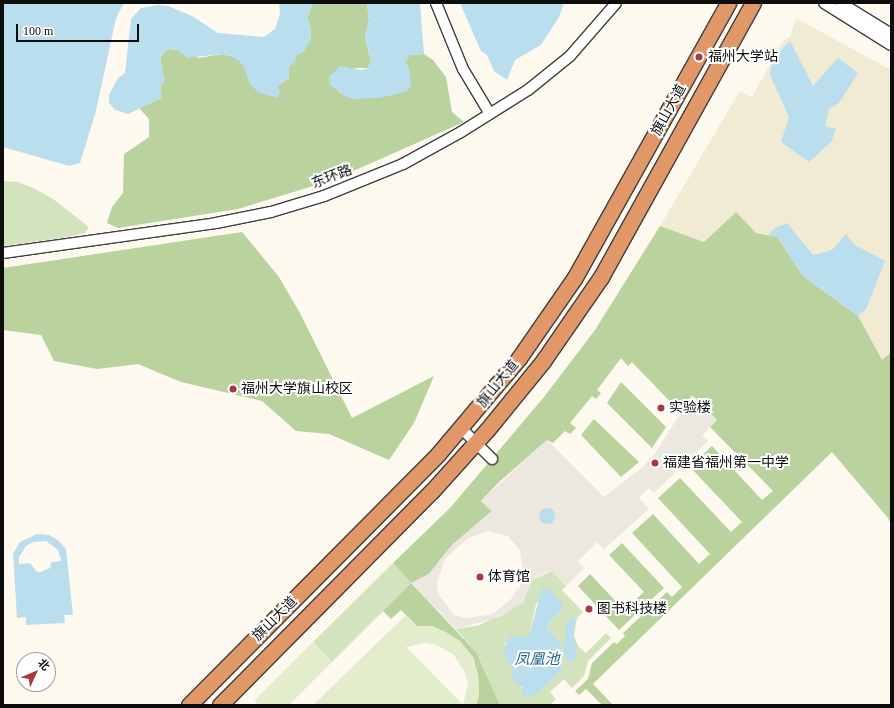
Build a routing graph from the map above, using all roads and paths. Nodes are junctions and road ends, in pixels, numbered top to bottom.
1 (436, 3) edge
2 (616, 3) edge
3 (728, 3) edge
4 (752, 3) edge
5 (824, 3) edge
6 (841, 3) edge
7 (891, 34) edge
8 (891, 45) edge
9 (490, 114) junction
10 (3, 253) edge
11 (461, 428) junction
12 (476, 443) junction
13 (492, 459) dead end
14 (189, 705) edge
15 (220, 705) edge

1 - 9 street
2 - 9 street, 东环路
3 - 11 highway, 旗山大道
4 - 12 highway, 旗山大道
5 - 8 street
6 - 7 street
9 - 10 street, 东环路
11 - 12 street
11 - 14 highway, 旗山大道
12 - 13 street
12 - 15 highway, 旗山大道

